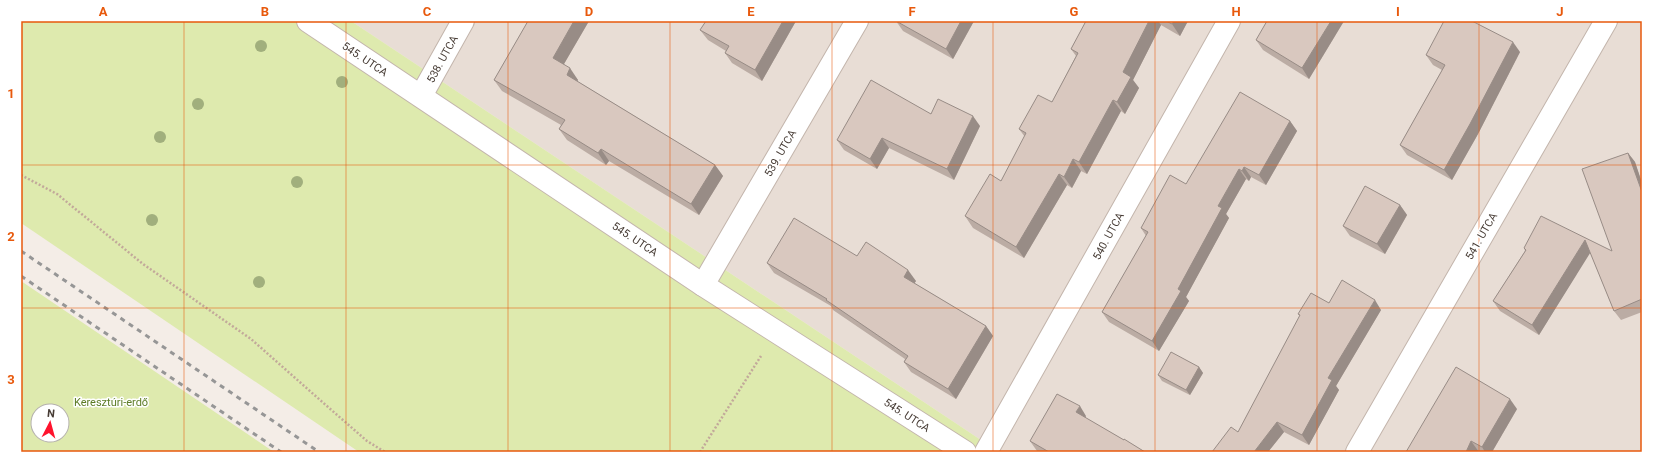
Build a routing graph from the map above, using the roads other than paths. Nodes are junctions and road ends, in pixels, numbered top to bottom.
1 (308, 21) edge
2 (463, 21) edge
3 (857, 21) edge
4 (1229, 21) edge
5 (1606, 21) edge
6 (421, 96) junction
7 (703, 284) junction
8 (965, 452) edge
9 (986, 452) edge
10 (1356, 452) edge

1 - 6 street, 545. UTCA
2 - 6 street, 538. UTCA
3 - 7 street, 539. UTCA
4 - 9 street, 540. UTCA
5 - 10 street, 541. UTCA
6 - 7 street, 545. UTCA
7 - 8 street, 545. UTCA

